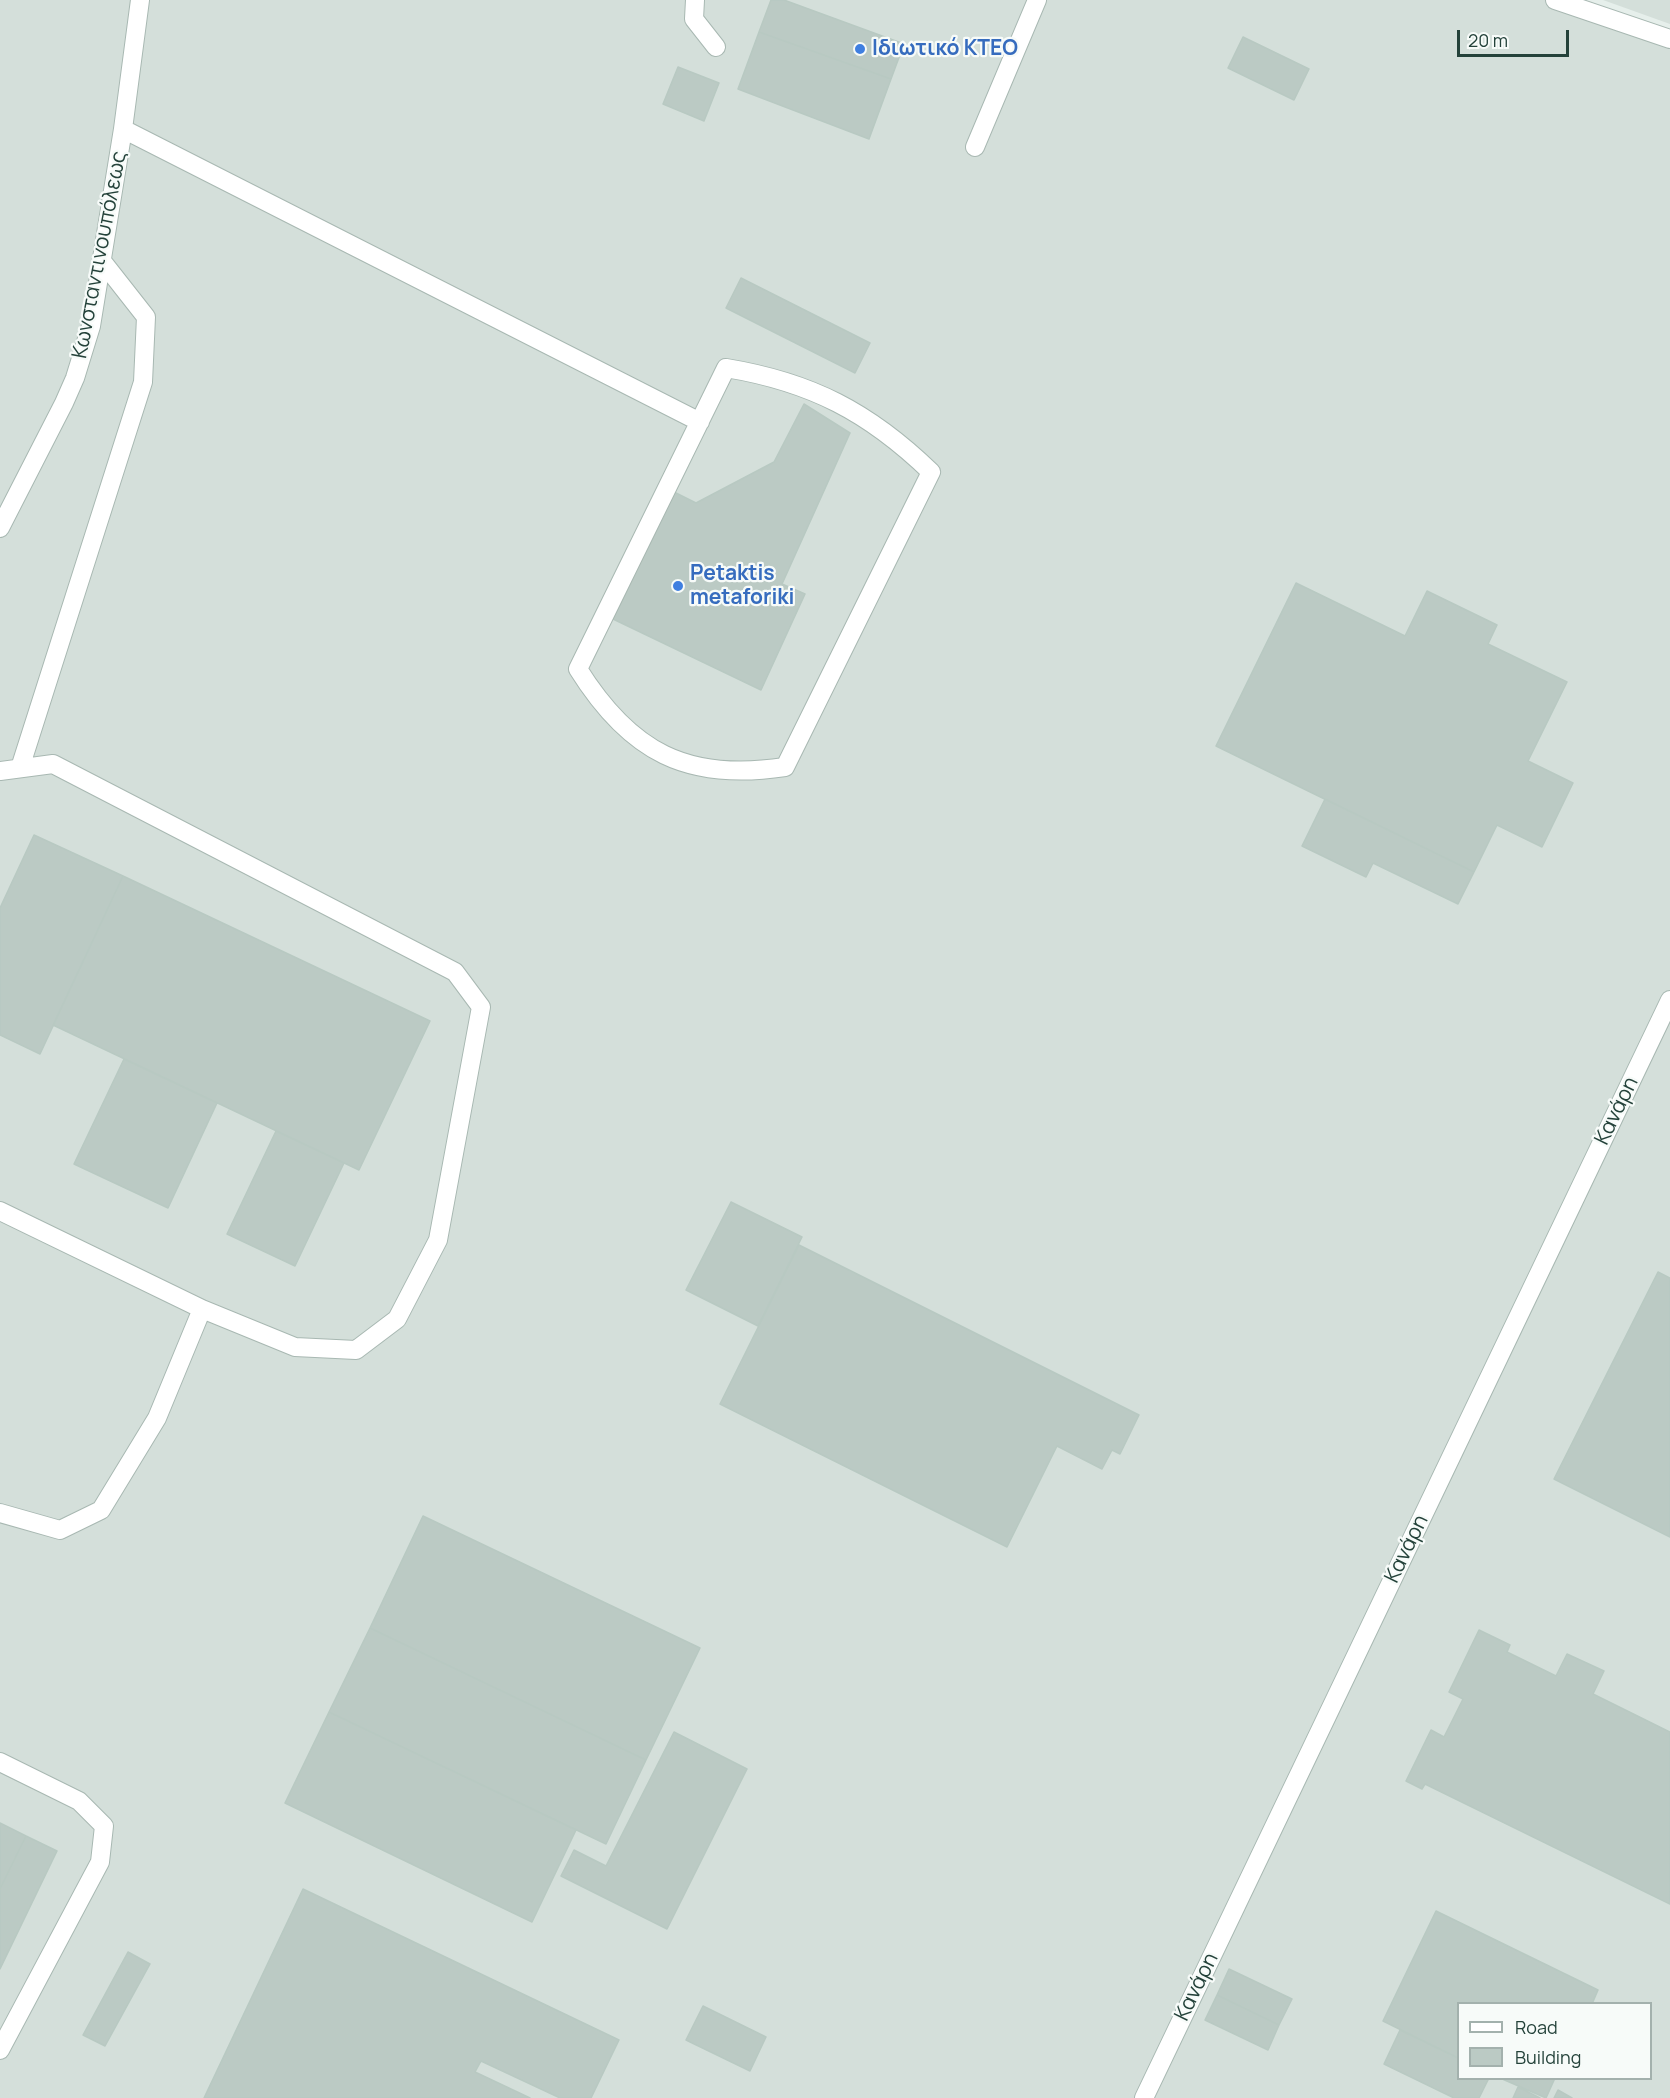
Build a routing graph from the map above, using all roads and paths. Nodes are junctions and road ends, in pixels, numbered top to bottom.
1 (140, 0) edge
2 (695, 0) edge
3 (1037, 0) edge
4 (1555, 0) edge
5 (1670, 39) edge
6 (716, 47) dead end
7 (123, 129) junction
8 (975, 147) dead end
9 (102, 261) junction
10 (700, 422) junction
11 (0, 528) edge
12 (20, 768) junction
13 (0, 771) edge
14 (1670, 1000) edge
15 (0, 1211) edge
16 (202, 1310) junction
17 (0, 1513) edge
18 (0, 1762) edge
19 (0, 2050) edge
20 (1144, 2098) edge

1 - 7 street, Κωνσταντινουπόλεως
2 - 6 street
3 - 8 street
4 - 5 street
7 - 9 street, Κωνσταντινουπόλεως
7 - 10 street
9 - 11 street, Κωνσταντινουπόλεως
9 - 12 street
10 - 10 street
12 - 13 street
12 - 16 street
14 - 20 street, Κανάρη
15 - 16 street
16 - 17 street
18 - 19 street

